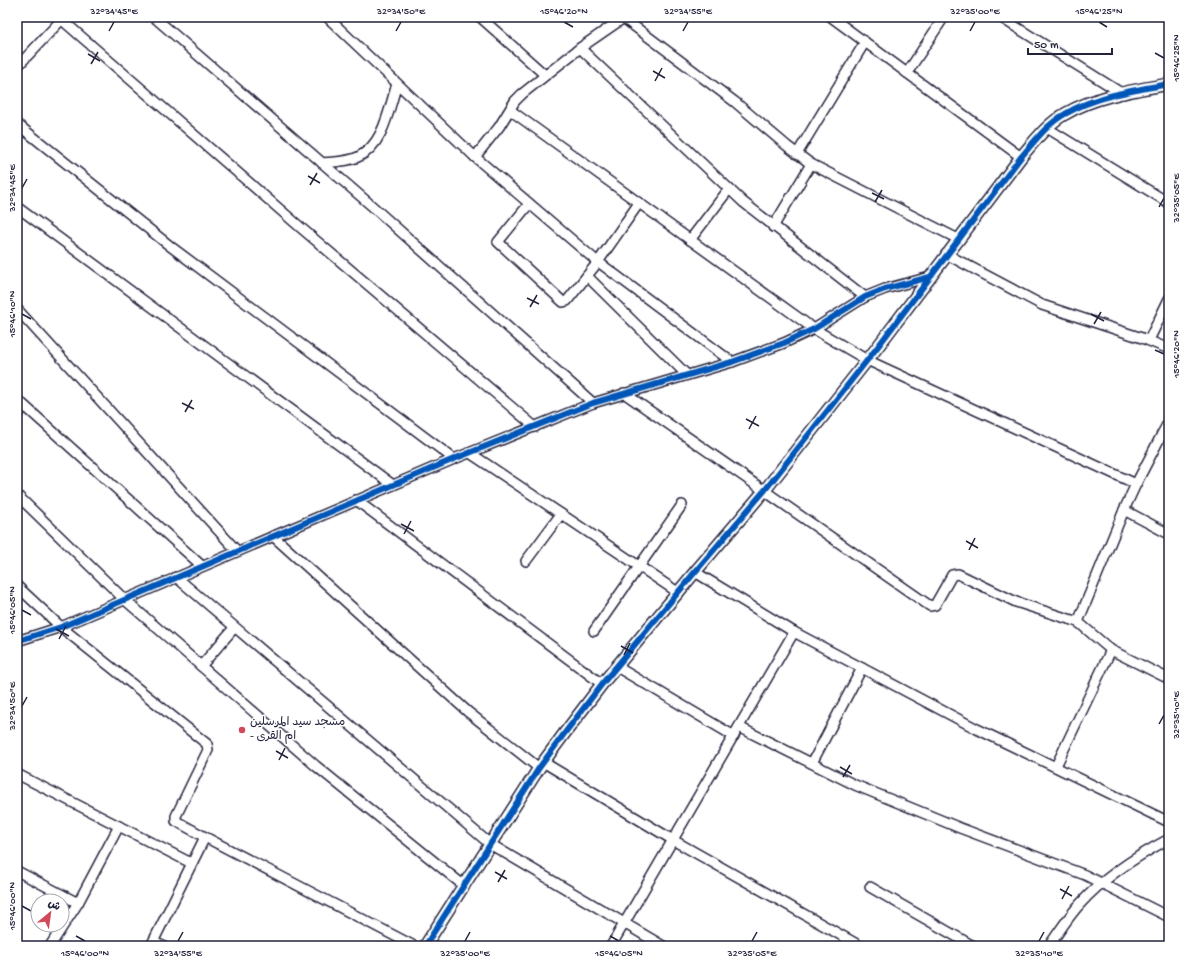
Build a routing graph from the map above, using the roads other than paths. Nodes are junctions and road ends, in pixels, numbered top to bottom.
1 (154, 17) edge
2 (327, 17) edge
3 (480, 17) edge
4 (623, 17) edge
5 (831, 17) edge
6 (944, 17) edge
7 (1000, 17) edge
8 (60, 19) edge
9 (865, 42) junction
10 (580, 48) junction
11 (17, 67) edge
12 (907, 73) junction
13 (544, 75) junction
14 (397, 84) junction
15 (1169, 84) edge
16 (1123, 94) junction
17 (510, 110) junction
18 (17, 124) edge
19 (1047, 128) junction
20 (797, 154) junction
21 (474, 157) junction
22 (1021, 157) junction
23 (322, 163) junction
24 (811, 164) junction
25 (729, 189) junction
26 (639, 203) junction
27 (1169, 203) edge
28 (529, 204) junction
29 (17, 207) edge
30 (773, 226) junction
31 (958, 239) junction
32 (690, 240) junction
33 (946, 254) junction
34 (598, 262) junction
35 (587, 276) junction
36 (930, 277) junction
37 (865, 297) junction
38 (1169, 299) edge
39 (17, 309) edge
40 (814, 329) junction
41 (1149, 340) junction
42 (1169, 349) edge
43 (867, 360) junction
44 (732, 362) junction
45 (687, 375) junction
46 (624, 394) junction
47 (17, 399) edge
48 (593, 403) junction
49 (24, 406) junction
50 (17, 415) edge
51 (1169, 421) edge
52 (535, 427) junction
53 (1166, 436) edge
54 (470, 453) junction
55 (454, 459) junction
56 (1136, 484) junction
57 (393, 485) junction
58 (766, 490) junction
59 (17, 495) edge
60 (356, 500) junction
61 (682, 505) dead end
62 (1124, 510) junction
63 (561, 514) junction
64 (1169, 534) edge
65 (273, 536) junction
66 (237, 551) junction
67 (526, 561) dead end
68 (202, 566) junction
69 (640, 566) junction
70 (695, 572) junction
71 (176, 577) junction
72 (17, 586) edge
73 (679, 593) junction
74 (124, 599) junction
75 (1078, 622) junction
76 (60, 627) junction
77 (234, 628) junction
78 (594, 631) dead end
79 (794, 632) junction
80 (17, 642) edge
81 (1111, 650) junction
82 (201, 666) junction
83 (617, 667) junction
84 (862, 668) junction
85 (1169, 679) edge
86 (602, 684) junction
87 (740, 727) junction
88 (734, 736) junction
89 (812, 763) junction
90 (541, 765) junction
91 (1056, 766) junction
92 (17, 774) edge
93 (1169, 822) edge
94 (119, 826) junction
95 (205, 838) junction
96 (673, 840) junction
97 (1169, 840) edge
98 (490, 844) junction
99 (191, 863) junction
100 (17, 871) edge
101 (1102, 883) junction
102 (463, 885) junction
103 (870, 887) dead end
104 (78, 903) junction
105 (1169, 918) edge
106 (626, 923) junction
107 (152, 944) edge
108 (50, 946) edge
109 (163, 946) edge
110 (414, 946) edge
111 (425, 946) edge
112 (611, 946) edge
113 (663, 946) edge
114 (860, 946) edge
115 (973, 946) edge
116 (1049, 946) edge

1 - 23 street
2 - 14 street
3 - 13 street
4 - 10 street
4 - 20 street
5 - 9 street
6 - 12 street
7 - 16 street
8 - 11 street
8 - 52 street
9 - 12 street
9 - 20 street
10 - 13 street
10 - 25 street
12 - 22 street
13 - 17 street
14 - 21 street
14 - 23 street
15 - 16 street
16 - 19 street
17 - 21 street
17 - 26 street
18 - 55 street
19 - 22 street
19 - 27 street
20 - 24 street
21 - 28 street
22 - 31 street
23 - 48 street
24 - 30 street
24 - 31 street
25 - 30 street
25 - 32 street
26 - 32 street
26 - 34 street
28 - 34 street
28 - 35 street
29 - 57 street
30 - 37 street
31 - 33 street
32 - 40 street
33 - 36 street
33 - 41 street
34 - 35 street
34 - 44 street
35 - 45 street
36 - 37 street
36 - 43 street
37 - 40 street
38 - 41 street
39 - 66 street
40 - 43 street
40 - 44 street
41 - 42 street
43 - 56 street
43 - 58 street
44 - 45 street
45 - 46 street
46 - 48 street
46 - 58 street
47 - 49 street
48 - 52 street
49 - 50 street
49 - 68 street
51 - 53 street
52 - 54 street
53 - 56 street
54 - 55 street
54 - 63 street
55 - 57 street
56 - 62 street
57 - 60 street
58 - 70 street
58 - 75 street
59 - 74 street
60 - 65 street
60 - 86 street
61 - 69 street
62 - 64 street
62 - 75 street
63 - 67 street
63 - 69 street
65 - 66 street
65 - 90 street
66 - 68 street
68 - 71 street
69 - 73 street
69 - 78 street
70 - 73 street
70 - 79 street
71 - 74 street
71 - 77 street
72 - 76 street
73 - 83 street
74 - 76 street
74 - 82 street
75 - 81 street
76 - 80 street
76 - 95 street
77 - 82 street
77 - 98 street
79 - 84 street
79 - 87 street
81 - 85 street
81 - 91 street
82 - 102 street
83 - 86 street
83 - 88 street
84 - 89 street
84 - 91 street
86 - 90 street
87 - 88 street
87 - 89 street
88 - 96 street
89 - 101 street
90 - 96 street
90 - 98 street
91 - 93 street
92 - 94 street
94 - 99 street
94 - 104 street
95 - 99 street
95 - 110 street
96 - 106 street
96 - 114 street
97 - 101 street
98 - 102 street
98 - 106 street
99 - 107 street
100 - 104 street
101 - 105 street
101 - 116 street
102 - 111 street
103 - 115 street
104 - 108 street
106 - 112 street
106 - 113 street
107 - 109 street

